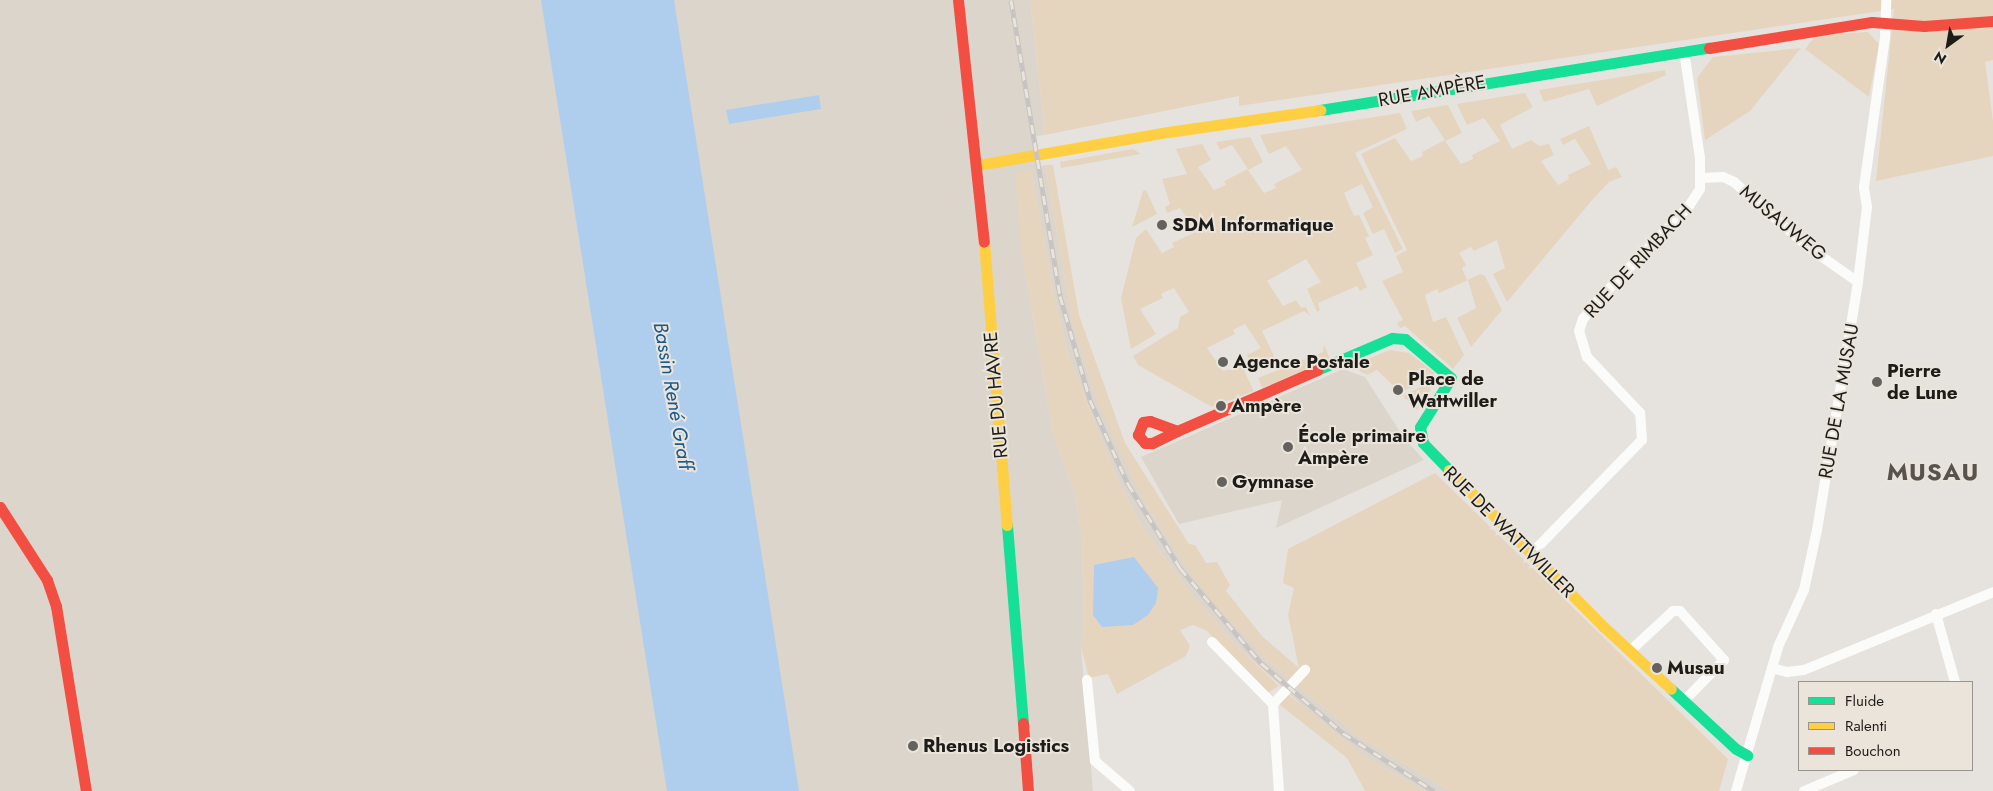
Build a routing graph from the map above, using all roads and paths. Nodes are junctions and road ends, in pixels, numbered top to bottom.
1 (958, 0) edge
2 (1886, 0) edge
3 (1993, 21) edge
4 (1886, 22) junction
5 (1684, 51) junction
6 (978, 165) junction
7 (1702, 178) junction
8 (1858, 282) junction
9 (1178, 432) dead end
10 (0, 507) edge
11 (1531, 554) junction
12 (1993, 592) edge
13 (1936, 614) junction
14 (1212, 642) dead end
15 (1630, 651) junction
16 (1772, 668) junction
17 (1304, 670) dead end
18 (1087, 680) dead end
19 (1955, 681) edge
20 (1684, 701) junction
21 (1273, 704) junction
22 (1747, 755) junction
23 (1852, 771) edge
24 (86, 791) edge
25 (1028, 791) edge
26 (1130, 791) edge
27 (1279, 791) edge
28 (1736, 791) edge
29 (1804, 791) edge

1 - 6 street, RUE DU HAVRE
2 - 4 street, RUE DE LA MUSAU
3 - 4 street, RUE AMPÈRE
4 - 5 street, RUE AMPÈRE
4 - 8 street, RUE DE LA MUSAU
5 - 6 street, RUE AMPÈRE
5 - 7 street, RUE DE RIMBACH
6 - 25 street, RUE DU HAVRE
7 - 8 street, MUSAUWEG
7 - 11 street, RUE DE RIMBACH
8 - 16 street, RUE DE LA MUSAU
9 - 11 street, RUE DE WATTWILLER
10 - 24 street
11 - 15 street, RUE DE WATTWILLER
12 - 13 street
13 - 16 street
13 - 19 street
14 - 21 street
15 - 20 street, RUE DE WATTWILLER
15 - 20 street
16 - 22 street, RUE DE LA MUSAU
17 - 21 street
18 - 26 street
20 - 22 street, RUE DE WATTWILLER
21 - 27 street
22 - 28 street, RUE DE LA MUSAU
23 - 29 street

